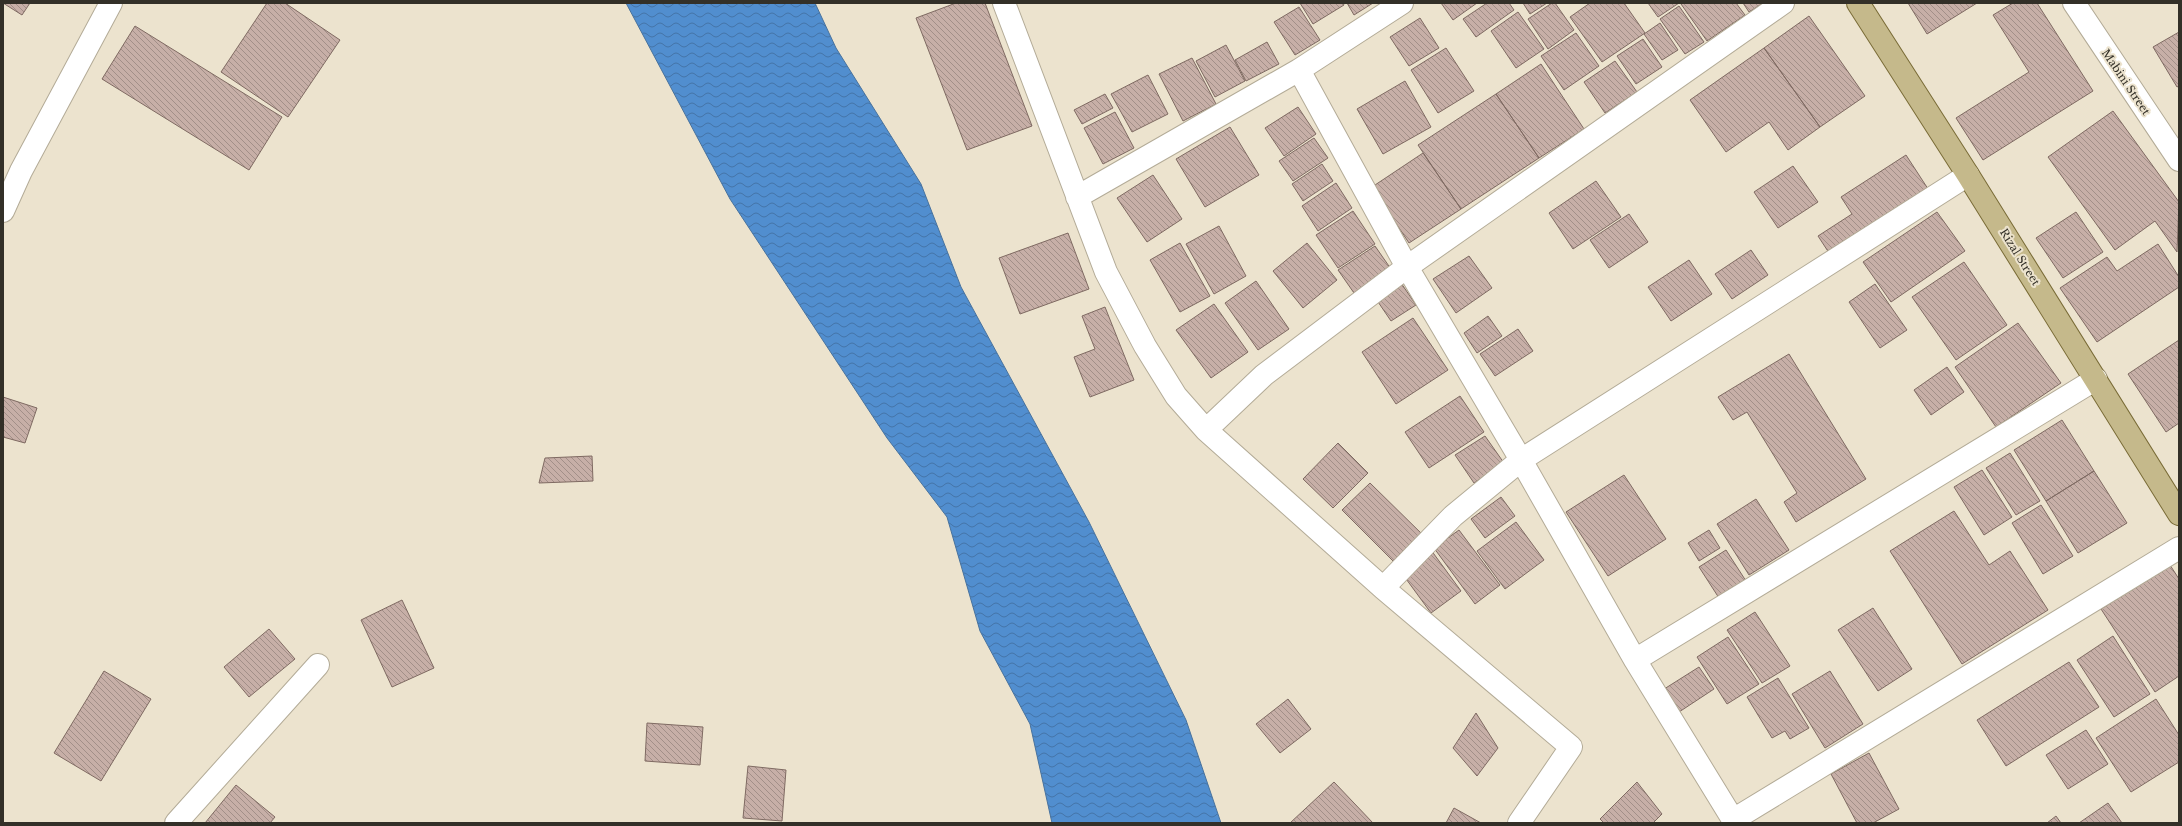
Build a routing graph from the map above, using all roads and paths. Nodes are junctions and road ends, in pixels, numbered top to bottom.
1 (111, 3) edge
2 (1004, 3) edge
3 (1402, 3) edge
4 (1783, 3) edge
5 (1858, 3) edge
6 (2074, 3) edge
7 (1299, 70) junction
8 (2179, 160) edge
9 (1968, 175) junction
10 (1077, 197) junction
11 (3, 211) edge
12 (1407, 268) junction
13 (2096, 378) junction
14 (1206, 430) junction
15 (1521, 460) junction
16 (2179, 514) edge
17 (2179, 548) edge
18 (1383, 588) junction
19 (1635, 660) junction
20 (318, 665) dead end
21 (1734, 821) edge
22 (176, 823) edge
23 (1519, 823) edge

1 - 11 street
2 - 10 street
3 - 7 street
4 - 12 street
5 - 9 main road, Rizal Street
6 - 8 street, Mabini Street
7 - 10 street
7 - 12 street
9 - 13 main road, Rizal Street
9 - 15 street
10 - 14 street
12 - 14 street
12 - 15 street
13 - 16 main road, Rizal Street
13 - 19 street
14 - 18 street
15 - 18 street
15 - 19 street
17 - 21 street
18 - 23 street
19 - 21 street
20 - 22 street

